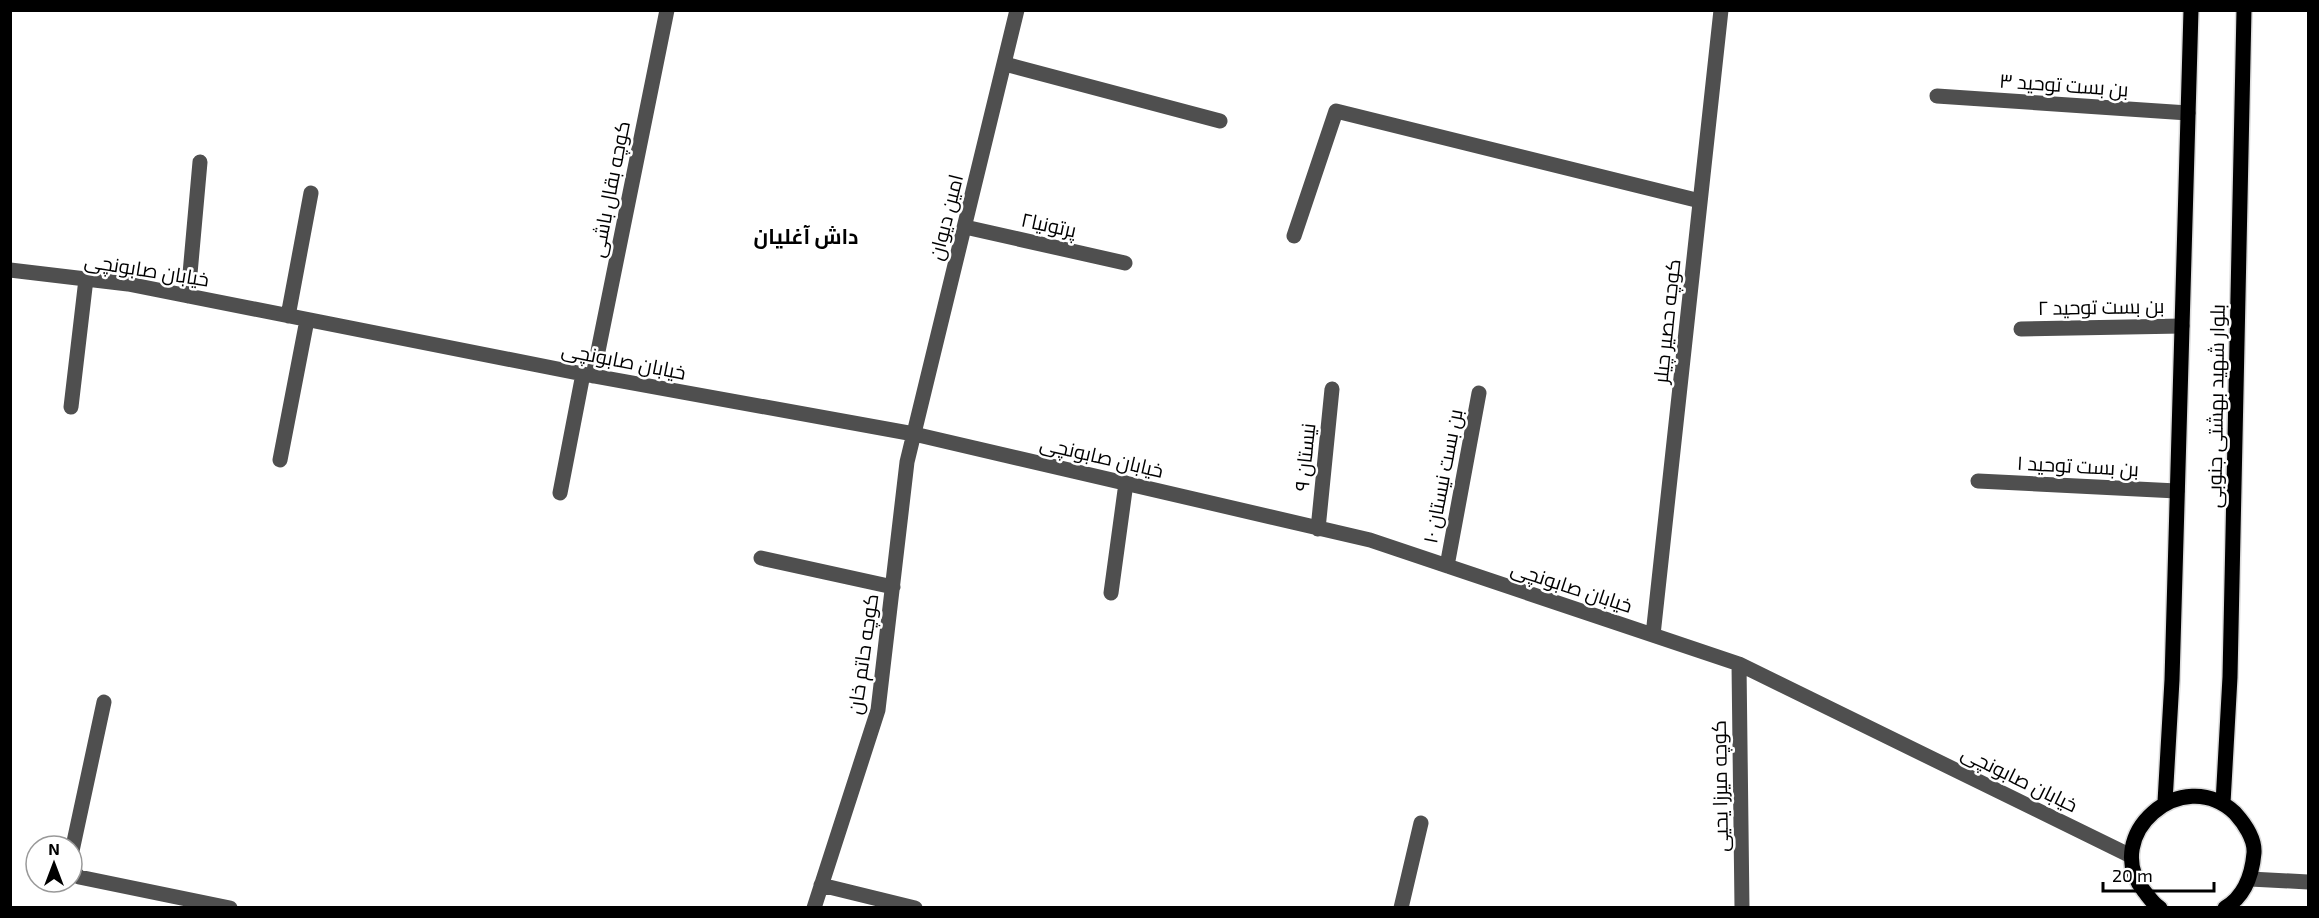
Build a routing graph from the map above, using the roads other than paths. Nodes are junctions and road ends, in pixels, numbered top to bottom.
1 (667, 10) edge
2 (1017, 10) edge
3 (1721, 10) edge
4 (2191, 10) edge
5 (2244, 10) edge
6 (1005, 64) junction
7 (1937, 96) dead end
8 (2188, 113) junction
9 (1220, 121) dead end
10 (200, 162) dead end
11 (311, 193) dead end
12 (1700, 201) junction
13 (965, 227) junction
14 (1294, 236) dead end
15 (1125, 263) dead end
16 (10, 270) edge
17 (86, 279) junction
18 (188, 296) junction
19 (288, 316) junction
20 (306, 320) junction
21 (2182, 326) junction
22 (2021, 329) dead end
23 (588, 375) junction
24 (1332, 389) dead end
25 (1479, 393) dead end
26 (71, 407) dead end
27 (914, 434) junction
28 (280, 460) dead end
29 (1978, 481) dead end
30 (1126, 483) junction
31 (2177, 491) junction
32 (560, 493) dead end
33 (1318, 529) junction
34 (761, 558) dead end
35 (1447, 566) junction
36 (893, 587) junction
37 (1111, 593) dead end
38 (1653, 635) junction
39 (1739, 664) junction
40 (104, 702) dead end
41 (2165, 802) junction
42 (2223, 802) junction
43 (1421, 823) dead end
44 (76, 834) edge
45 (2131, 856) junction
46 (84, 878) edge
47 (2250, 879) junction
48 (2308, 882) edge
49 (821, 885) junction
50 (2157, 907) edge
51 (230, 908) edge
52 (814, 908) edge
53 (915, 908) edge
54 (1401, 908) edge
55 (1742, 908) edge
56 (2225, 908) edge

1 - 23 street, کوچه بقال باشی
2 - 6 street, امین دیوان
3 - 12 street, کوچه حصیر چیلر
4 - 8 main road, بلوار شهید بهشتی جنوبی
5 - 42 main road, بلوار شهید بهشتی جنوبی
6 - 9 street
6 - 13 street, امین دیوان
7 - 8 street, ۳ بن بست توحید
8 - 21 main road, بلوار شهید بهشتی جنوبی
10 - 18 street
11 - 19 street
12 - 14 street
12 - 38 street, کوچه حصیر چیلر
13 - 15 street, پرتونیا۲
13 - 27 street, امین دیوان
16 - 17 street, خیابان صابونچی
17 - 18 street, خیابان صابونچی
17 - 26 street
18 - 19 street, خیابان صابونچی
19 - 20 street, خیابان صابونچی
20 - 23 street, خیابان صابونچی
20 - 28 street
21 - 22 street, ۲ بن بست توحید
21 - 31 main road, بلوار شهید بهشتی جنوبی
23 - 27 street, خیابان صابونچی
23 - 32 street, کوچه بقال باشی
24 - 33 street, نیستان ۹
25 - 35 street, بن بست نیستان ۱۰
27 - 30 street, خیابان صابونچی
27 - 36 street, کوچه حاتم خان
29 - 31 street, بن بست توحید ۱
30 - 33 street, خیابان صابونچی
30 - 37 street
31 - 41 main road, بلوار شهید بهشتی جنوبی
33 - 35 street, خیابان صابونچی
34 - 36 street
35 - 38 street, خیابان صابونچی
36 - 49 street, کوچه حاتم خان
38 - 39 street, خیابان صابونچی
39 - 45 street, خیابان صابونچی
39 - 55 street, کوچه میرزا یحیی
40 - 44 street
41 - 42 main road
41 - 45 main road
42 - 47 main road
43 - 54 street
45 - 50 main road
46 - 51 street
47 - 48 street
47 - 56 main road
49 - 52 street, کوچه حاتم خان
49 - 53 street

